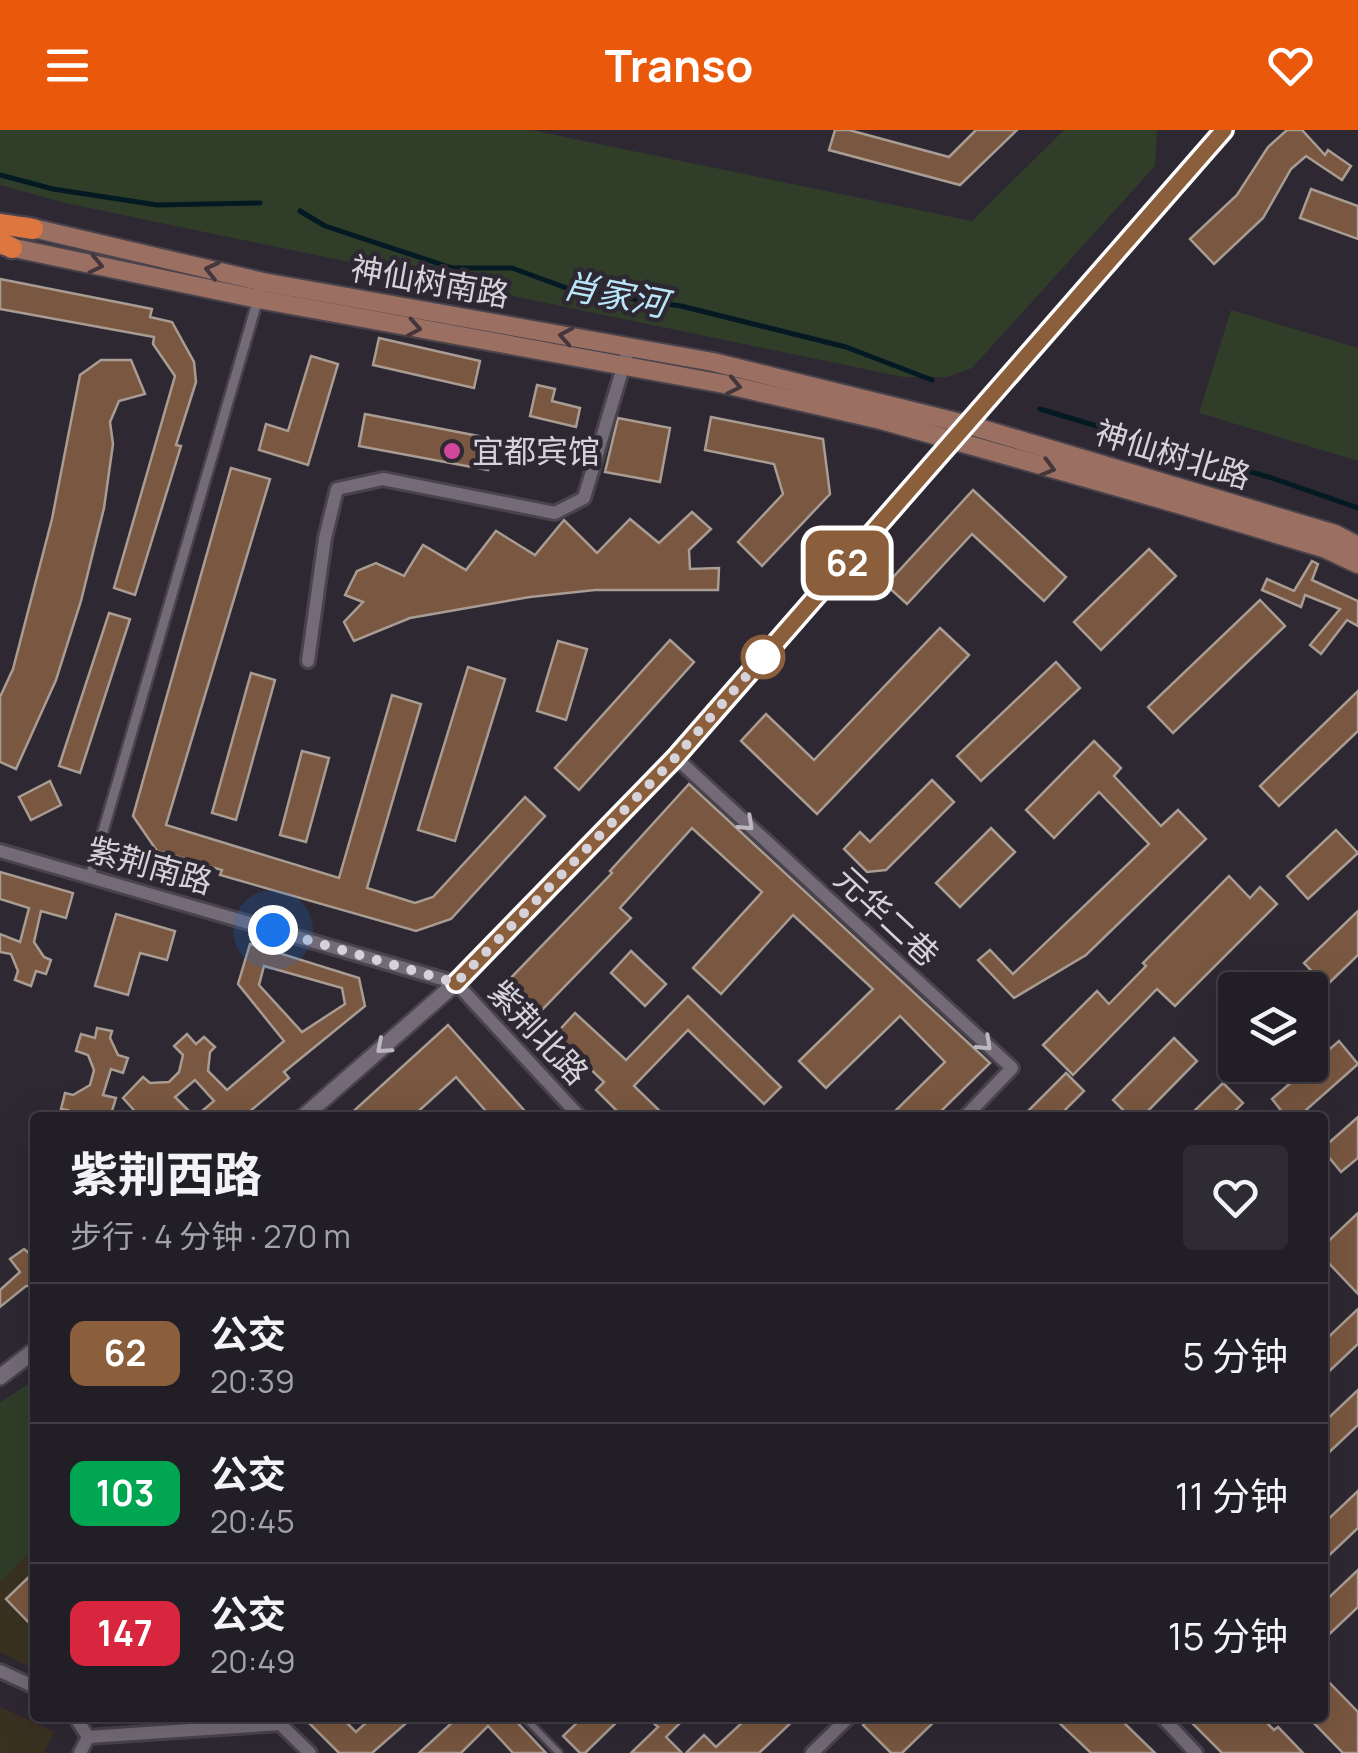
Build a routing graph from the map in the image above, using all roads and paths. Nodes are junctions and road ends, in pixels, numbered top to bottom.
1 (1218, 132) edge
2 (0, 220) edge
3 (32, 230) joint
4 (4, 245) edge
5 (261, 290) junction
6 (629, 347) junction
7 (623, 366) junction
8 (969, 425) junction
9 (954, 442) junction
10 (1358, 546) edge
11 (1358, 564) edge
12 (308, 661) dead end
13 (675, 758) junction
14 (0, 851) edge
15 (90, 876) junction
16 (456, 983) junction
17 (309, 1112) edge
18 (575, 1112) edge
19 (970, 1112) edge
20 (30, 1354) edge
21 (0, 1377) edge
22 (0, 1672) edge
23 (30, 1685) edge
24 (79, 1722) edge
25 (269, 1722) edge
26 (282, 1722) edge
27 (529, 1722) edge
28 (844, 1722) edge
29 (1167, 1722) edge
30 (88, 1737) junction
31 (80, 1753) edge
32 (310, 1753) edge
33 (559, 1753) edge
34 (812, 1753) edge
35 (1196, 1753) edge

1 - 8 street
2 - 3 highway
5 -> 3 main road, 神仙树南路
4 -> 5 main road
6 -> 5 main road, 神仙树南路
5 -> 7 main road
5 - 15 street
6 - 7 street
6 - 8 main road, 神仙树南路
7 -> 9 main road
7 - 12 street
8 - 9 street
8 - 10 main road, 神仙树北路
9 -> 11 main road
9 - 13 street
13 - 16 street
13 -> 19 street, 元华二巷
14 - 15 street, 紫荆南路
15 - 16 street, 紫荆南路
16 -> 17 street
16 - 18 street, 紫荆北路
20 - 21 street
22 - 23 street
24 - 30 street
25 - 30 street
26 - 32 street
27 - 33 lane
28 - 34 street
29 - 35 street
30 - 31 street

